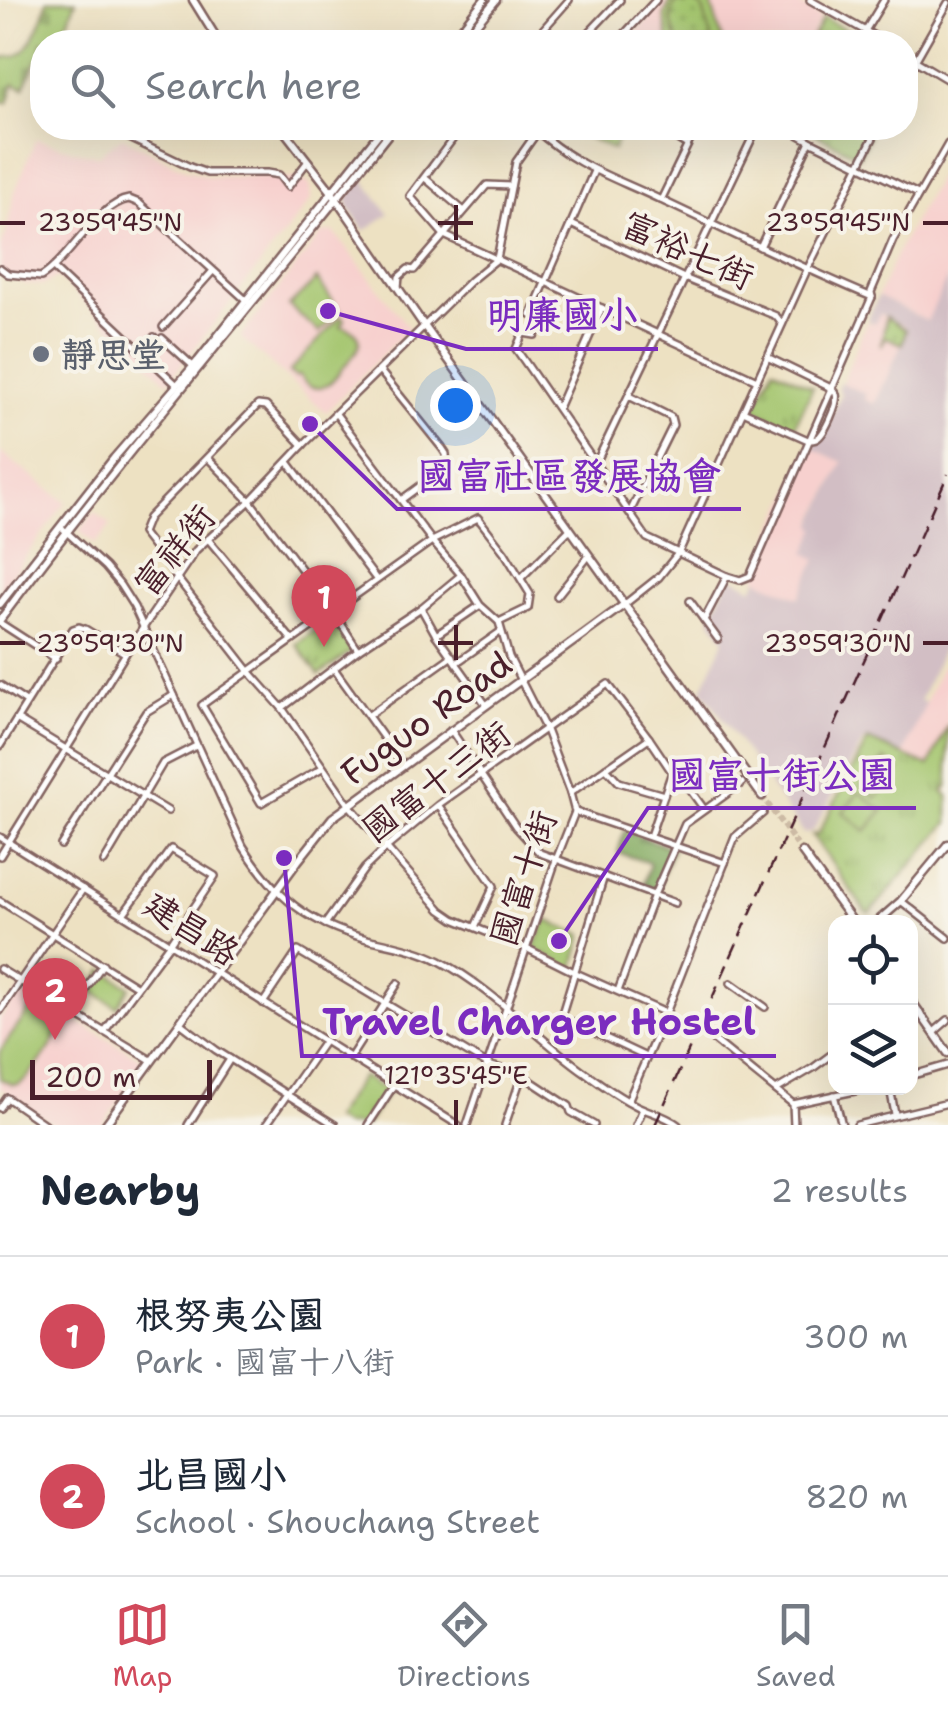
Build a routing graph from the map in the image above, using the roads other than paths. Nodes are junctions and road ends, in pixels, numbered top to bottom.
1 (192, 0) edge
2 (484, 0) edge
3 (496, 0) edge
4 (569, 0) edge
5 (620, 0) edge
6 (656, 0) edge
7 (884, 0) edge
8 (815, 1) edge
9 (948, 4) edge
10 (212, 30) edge
11 (460, 30) edge
12 (471, 30) edge
13 (543, 30) edge
14 (591, 30) edge
15 (629, 30) edge
16 (864, 30) edge
17 (867, 30) edge
18 (918, 55) edge
19 (918, 62) edge
20 (948, 80) edge
21 (132, 140) edge
22 (291, 140) edge
23 (373, 140) edge
24 (383, 140) edge
25 (452, 140) edge
26 (529, 140) edge
27 (549, 140) edge
28 (679, 140) edge
29 (690, 140) edge
30 (750, 140) edge
31 (871, 140) edge
32 (810, 141) joint
33 (948, 144) edge
34 (687, 145) junction
35 (308, 161) junction
36 (858, 164) junction
37 (594, 171) junction
38 (425, 178) junction
39 (510, 186) junction
40 (331, 191) junction
41 (918, 194) junction
42 (336, 199) junction
43 (661, 200) junction
44 (464, 212) junction
45 (571, 224) junction
46 (709, 224) junction
47 (444, 235) junction
48 (760, 248) junction
49 (497, 258) junction
50 (0, 268) edge
51 (53, 268) junction
52 (806, 270) junction
53 (212, 272) junction
54 (684, 278) junction
55 (544, 280) junction
56 (398, 287) junction
57 (872, 297) junction
58 (249, 303) junction
59 (602, 308) junction
60 (782, 324) junction
61 (163, 327) dead end
62 (424, 327) junction
63 (658, 335) junction
64 (154, 337) dead end
65 (162, 338) dead end
66 (142, 351) junction
67 (767, 358) junction
68 (196, 368) junction
69 (380, 372) junction
70 (757, 380) junction
71 (177, 385) junction
72 (831, 388) junction
73 (629, 396) junction
74 (558, 408) junction
75 (743, 410) junction
76 (336, 414) junction
77 (808, 440) junction
78 (303, 445) junction
79 (208, 458) junction
80 (288, 462) junction
81 (595, 464) junction
82 (402, 500) junction
83 (250, 501) junction
84 (629, 512) junction
85 (570, 529) junction
86 (64, 530) junction
87 (208, 539) junction
88 (432, 541) junction
89 (678, 552) junction
90 (588, 557) junction
91 (461, 575) junction
92 (177, 576) junction
93 (728, 576) junction
94 (520, 578) junction
95 (376, 580) junction
96 (557, 596) dead end
97 (690, 601) dead end
98 (0, 604) edge
99 (625, 604) junction
100 (480, 606) junction
101 (422, 608) junction
102 (332, 611) junction
103 (704, 620) junction
104 (0, 621) edge
105 (499, 622) junction
106 (144, 629) junction
107 (500, 632) junction
108 (436, 635) junction
109 (718, 638) dead end
110 (292, 640) junction
111 (358, 650) junction
112 (126, 653) junction
113 (56, 659) junction
114 (454, 659) junction
115 (335, 670) junction
116 (250, 672) junction
117 (522, 679) junction
118 (0, 685) edge
119 (174, 696) junction
120 (26, 702) junction
121 (486, 706) junction
122 (282, 708) junction
123 (369, 716) junction
124 (18, 720) junction
125 (451, 730) junction
126 (546, 730) junction
127 (650, 738) junction
128 (0, 746) edge
129 (196, 746) junction
130 (66, 748) junction
131 (404, 767) junction
132 (322, 768) junction
133 (606, 768) junction
134 (672, 772) junction
135 (106, 774) junction
136 (481, 775) junction
137 (742, 783) dead end
138 (570, 793) junction
139 (664, 795) junction
140 (762, 796) tunnel mouth
141 (143, 797) junction
142 (438, 805) junction
143 (350, 806) junction
144 (704, 809) junction
145 (168, 811) dead end
146 (575, 812) junction
147 (763, 813) dead end
148 (0, 836) edge
149 (649, 837) junction
150 (9, 842) junction
151 (60, 844) dead end
152 (948, 844) edge
153 (387, 847) junction
154 (675, 847) junction
155 (802, 852) tunnel mouth
156 (0, 856) edge
157 (556, 860) junction
158 (104, 862) dead end
159 (725, 863) junction
160 (604, 876) junction
161 (83, 889) junction
162 (276, 892) junction
163 (654, 894) junction
164 (0, 900) edge
165 (900, 900) junction
166 (674, 903) dead end
167 (124, 914) junction
168 (847, 915) edge
169 (884, 915) edge
170 (326, 924) junction
171 (474, 927) junction
172 (53, 933) junction
173 (948, 938) edge
174 (170, 944) junction
175 (528, 949) junction
176 (102, 964) junction
177 (0, 969) edge
178 (576, 973) junction
179 (216, 974) junction
180 (20, 981) junction
181 (398, 983) dead end
182 (731, 983) dead end
183 (136, 986) junction
184 (618, 991) junction
185 (263, 1003) junction
186 (386, 1003) junction
187 (914, 1005) edge
188 (506, 1007) junction
189 (765, 1007) dead end
190 (0, 1010) edge
191 (70, 1011) junction
192 (666, 1013) junction
193 (948, 1020) edge
194 (180, 1024) junction
195 (104, 1032) junction
196 (934, 1032) junction
197 (709, 1036) dead end
198 (945, 1039) edge
199 (324, 1042) junction
200 (948, 1053) edge
201 (647, 1057) junction
202 (828, 1057) edge
203 (350, 1058) junction
204 (230, 1059) junction
205 (151, 1060) junction
206 (488, 1065) junction
207 (948, 1065) edge
208 (918, 1074) edge
209 (522, 1075) junction
210 (394, 1086) junction
211 (776, 1090) junction
212 (288, 1095) junction
213 (838, 1095) edge
214 (891, 1095) edge
215 (834, 1096) junction
216 (628, 1102) junction
217 (948, 1103) edge
218 (793, 1104) junction
219 (0, 1108) edge
220 (643, 1109) junction
221 (895, 1115) junction
222 (637, 1124) edge
223 (46, 1125) edge
224 (106, 1125) edge
225 (188, 1125) edge
226 (266, 1125) edge
227 (335, 1125) edge
228 (368, 1125) edge
229 (458, 1125) edge
230 (467, 1125) edge
231 (505, 1125) edge
232 (594, 1125) edge
233 (678, 1125) edge
234 (794, 1125) edge
235 (842, 1125) edge
236 (857, 1125) edge

1 - 10 street
2 - 11 street
3 - 12 street
4 - 13 street
5 - 14 street
6 - 15 street
7 - 17 street
8 - 16 street
9 - 18 street
19 - 20 street
21 - 35 street
22 - 35 street
23 - 40 street
24 - 42 street
25 - 38 street
26 - 39 street
27 - 37 street
28 - 34 street
29 - 34 street
30 - 46 street
31 - 36 street
32 - 36 street
32 - 48 street
33 - 41 street
34 - 43 street
35 - 40 street
36 - 41 street
36 - 52 street
37 - 43 street
37 - 45 street
38 - 44 street
38 - 47 street
39 - 44 street
39 - 49 street
40 - 42 street
40 - 58 street
41 - 57 street
42 - 56 street
42 - 58 street
43 - 46 street
44 - 47 street
45 - 54 street, 富裕七街
45 - 55 street
46 - 48 street
46 - 54 street
47 - 49 street
47 - 56 street
48 - 52 street
49 - 55 street
49 - 62 street, 富祥街
50 - 51 street
51 - 53 street
51 - 66 street
52 - 57 street
52 - 60 street
53 - 58 street
53 - 61 street
54 - 60 street, 富裕七街
54 - 63 street
55 - 59 street
55 - 74 street
56 - 62 street
57 - 72 street
58 - 68 street
59 - 63 street
59 - 74 street
60 - 67 street
62 - 69 street, 富祥街
62 - 85 street
63 - 70 street
63 - 73 street
64 - 66 street
65 - 68 street
66 - 71 street
67 - 70 street
67 - 72 street
68 - 71 street
68 - 86 street
69 - 76 street, 富祥街
69 - 82 street
70 - 75 street
71 - 86 street
72 - 77 street
72 - 77 street
73 - 81 street
73 - 84 street
74 - 81 street
75 - 77 street
75 - 89 street
76 - 78 street, 富祥街
76 - 82 street
77 - 93 street
78 - 79 street
78 - 80 street, 富祥街
79 - 83 street
79 - 92 street
80 - 83 street, 富祥街
80 - 95 street
81 - 84 street
82 - 88 street
83 - 87 street, 富祥街
83 - 102 street
84 - 89 street
85 - 90 street
85 - 94 street
86 - 98 street
86 - 104 street
86 - 106 street
87 - 92 street, 富祥街
87 - 110 street
88 - 91 street
88 - 94 street
88 - 95 street
89 - 93 street
89 - 99 street
90 - 96 street
90 - 99 street
91 - 100 street
91 - 101 street
92 - 106 street, 富祥街
92 - 116 street
93 - 103 street
94 - 105 street
95 - 102 street
97 - 103 street
99 - 117 street, Fuguo Road
99 - 140 street
100 - 105 street
100 - 108 street
101 - 108 street
101 - 111 street
102 - 110 street
102 - 111 street
103 - 109 street
104 - 113 street
105 - 107 street, 國富十街
106 - 112 street, 富祥街
106 - 119 street
107 - 114 street
107 - 117 street, 國富十街
108 - 114 street
110 - 116 street
111 - 115 street
112 - 113 street
112 - 130 street, 富祥街
113 - 120 street
114 - 121 street
114 - 123 street
115 - 122 street
115 - 123 street
116 - 122 street
116 - 132 street
117 - 121 street, Fuguo Road
117 - 126 street, 國富十街
118 - 120 street
119 - 129 street
119 - 135 street
120 - 124 street
121 - 125 street, Fuguo Road
122 - 132 street
123 - 131 street
124 - 128 street
124 - 130 street
125 - 131 street, Fuguo Road
125 - 136 street
126 - 127 street, 國富十三街
126 - 136 street, 國富十三街
126 - 138 street, 國富十街
127 - 133 street
127 - 134 street
129 - 141 street
129 - 162 street
130 - 135 street
130 - 150 street, 富祥街
131 - 143 street, Fuguo Road
132 - 143 street
133 - 138 street
133 - 139 street
134 - 139 street
134 - 144 street
135 - 141 street
135 - 151 street
136 - 142 street, 國富十三街
136 - 157 street
137 - 144 street
138 - 146 street, 國富十街
139 - 149 street
141 - 145 street
141 - 158 street
142 - 153 street, 國富十三街
142 - 171 street
143 - 153 street
143 - 162 street, Fuguo Road
144 - 154 street
146 - 149 street
146 - 157 street, 國富十街
147 - 159 street
148 - 150 street, 建昌路
149 - 154 street
150 - 156 street, 富祥街
150 - 161 street, 建昌路
152 - 165 street
153 - 170 street, 國富十三街
153 - 171 street
154 - 159 street
154 - 163 street
155 - 168 street
157 - 160 street
157 - 175 street, 國富十街
159 - 192 street
160 - 163 street
160 - 178 street
161 - 167 street, 建昌路
161 - 172 street
162 - 170 street
162 - 179 street, Fuguo Road
163 - 166 street
163 - 184 street
164 - 172 street
165 - 169 street
165 - 173 street
167 - 174 street, 建昌路
167 - 174 street
170 - 188 street
171 - 175 street
172 - 176 street
172 - 180 street
174 - 179 street, 建昌路
174 - 183 street
175 - 178 street
175 - 188 street, 國富十街
176 - 183 street
176 - 191 street
177 - 180 street
178 - 184 street
178 - 201 street
179 - 185 street, 建昌路
179 - 194 street, Fuguo Road
180 - 190 street
180 - 191 street
181 - 186 street
182 - 189 street
183 - 195 street
184 - 192 street
185 - 186 street
185 - 199 street, 建昌路
186 - 203 street
186 - 206 street
187 - 196 street
188 - 206 street, 國富十街
188 - 216 street
191 - 195 street
192 - 201 street
193 - 196 street
194 - 204 street
194 - 205 street, Fuguo Road
195 - 205 street
196 - 198 street
197 - 211 street
198 - 200 street
199 - 203 street, 建昌路
199 - 212 street
201 - 216 street
202 - 211 street
203 - 210 street, 建昌路
204 - 212 street
204 - 225 street
205 - 224 street, Fuguo Road
206 - 209 street
206 - 230 street, 國富十街
207 - 208 street
209 - 231 street
209 - 232 street
210 - 228 street
210 - 229 street, 建昌路
211 - 218 street
212 - 226 street
212 - 227 street
213 - 215 street
214 - 221 street
215 - 218 street
215 - 235 street
216 - 220 street
217 - 221 street
218 - 234 street
219 - 223 street
220 - 222 street
220 - 233 street
221 - 236 street

